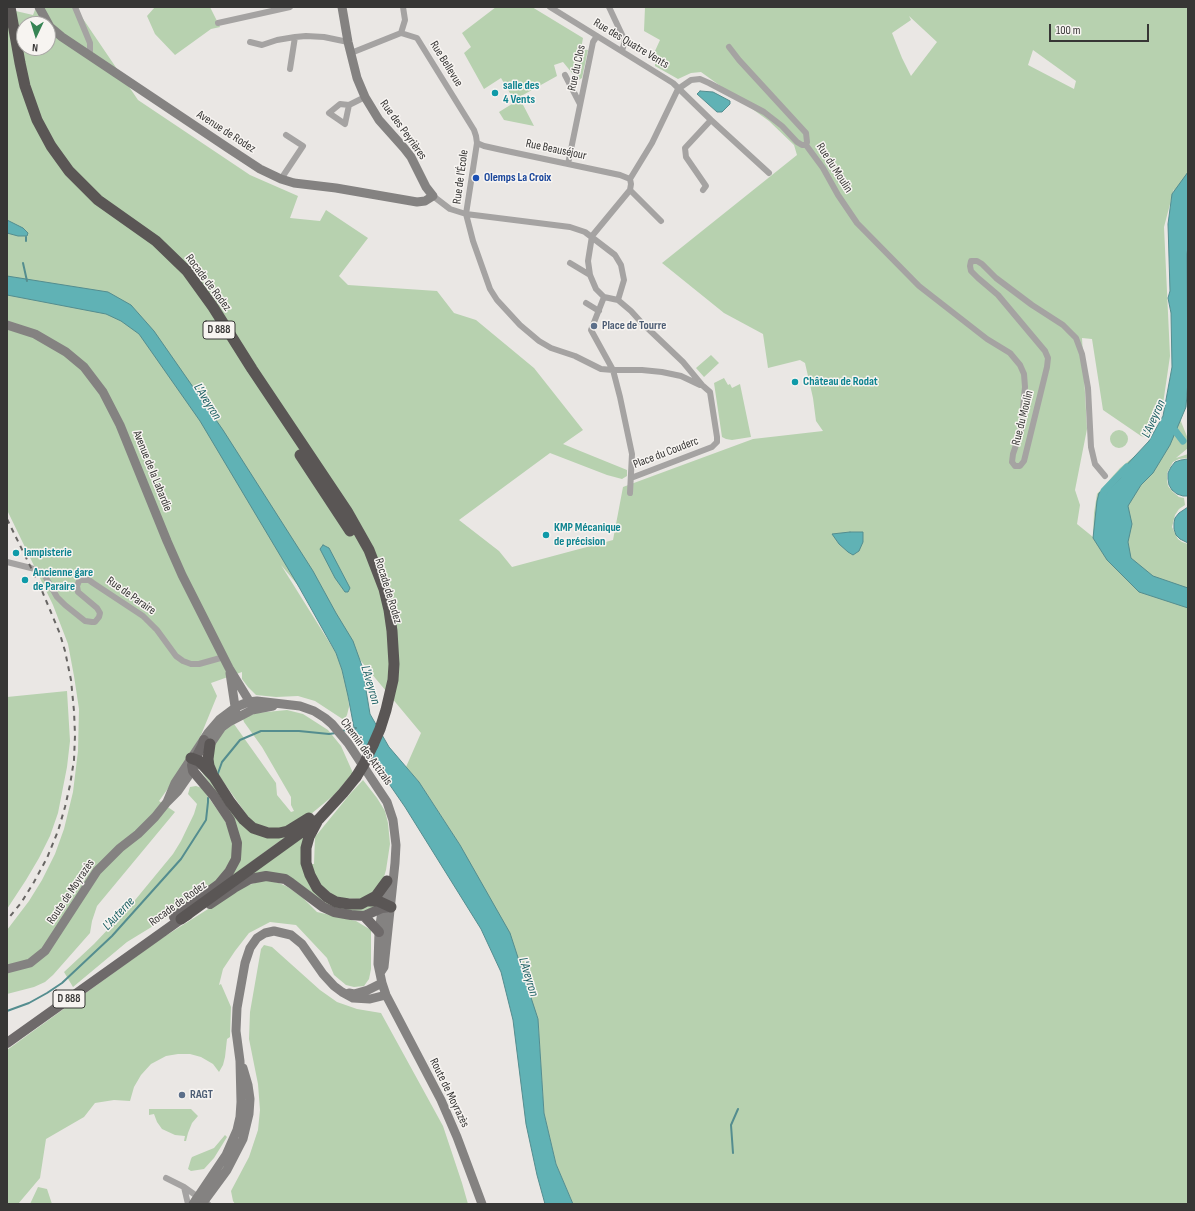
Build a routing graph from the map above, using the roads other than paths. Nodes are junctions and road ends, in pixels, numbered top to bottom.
1 (10, 7) edge
2 (39, 7) edge
3 (75, 7) edge
4 (290, 7) edge
5 (342, 7) edge
6 (403, 7) edge
7 (550, 7) edge
8 (609, 7) edge
9 (218, 23) dead end
10 (7, 29) edge
11 (401, 33) junction
12 (597, 36) junction
13 (295, 37) junction
14 (250, 42) dead end
15 (348, 42) junction
16 (729, 47) dead end
17 (622, 51) junction
18 (351, 53) junction
19 (90, 56) junction
20 (290, 68) dead end
21 (565, 75) dead end
22 (679, 87) junction
23 (365, 97) junction
24 (580, 104) junction
25 (348, 105) dead end
26 (711, 120) junction
27 (286, 135) dead end
28 (477, 143) junction
29 (806, 145) junction
30 (568, 164) junction
31 (769, 173) dead end
32 (630, 179) junction
33 (281, 180) junction
34 (630, 190) junction
35 (703, 190) dead end
36 (433, 196) junction
37 (466, 214) junction
38 (661, 221) dead end
39 (592, 236) junction
40 (570, 263) dead end
41 (590, 275) junction
42 (604, 296) junction
43 (618, 300) junction
44 (586, 303) dead end
45 (599, 311) junction
46 (7, 325) edge
47 (613, 370) junction
48 (702, 385) junction
49 (1105, 476) dead end
50 (631, 478) junction
51 (630, 493) dead end
52 (7, 562) edge
53 (224, 657) junction
54 (392, 664) junction
55 (229, 668) junction
56 (248, 702) junction
57 (284, 704) junction
58 (236, 712) junction
59 (207, 742) junction
60 (195, 760) junction
61 (193, 771) junction
62 (214, 777) junction
63 (344, 793) junction
64 (167, 802) junction
65 (319, 818) junction
66 (396, 845) junction
67 (387, 881) junction
68 (369, 901) junction
69 (385, 906) junction
70 (364, 916) junction
71 (181, 919) junction
72 (379, 932) junction
73 (130, 955) junction
74 (7, 969) edge
75 (380, 973) junction
76 (382, 983) junction
77 (342, 992) junction
78 (386, 995) junction
79 (7, 1043) edge
80 (166, 1178) dead end
81 (184, 1187) junction
82 (201, 1202) edge
83 (188, 1204) edge
84 (482, 1204) edge

1 - 54 highway, Rocade de Rodez / D 888
2 - 19 street, Avenue de Rodez
3 - 19 street
4 - 9 street
5 - 15 street, Rue des Peyrières
6 - 11 street
7 - 12 street, Rue des Quatre Vents
8 - 17 street
10 - 54 highway, Rocade de Rodez / D 888
11 - 18 street
11 - 28 street, Rue Bellevue
12 - 17 street, Rue des Quatre Vents
12 - 24 street, Rue du Clos
13 - 14 street
13 - 15 street
13 - 20 street
15 - 18 street, Rue des Peyrières
16 - 29 street
17 - 22 street, Rue des Quatre Vents
18 - 23 street, Rue des Peyrières
19 - 33 street, Avenue de Rodez
21 - 24 street, Rue du Clos
22 - 26 street, Rue des Quatre Vents
22 - 29 street
22 - 32 street
23 - 25 street
23 - 36 street, Rue des Peyrières
24 - 30 street, Rue du Clos
26 - 31 street, Rue des Quatre Vents
26 - 35 street
27 - 33 street
28 - 30 street, Rue Beauséjour
28 - 37 street, Rue de l'École
29 - 49 street, Rue du Moulin
30 - 32 street, Rue Beauséjour
32 - 34 street
33 - 36 street, Avenue de Rodez
34 - 38 street
34 - 39 street
36 - 37 street
37 - 39 street
37 - 47 street
39 - 41 street
39 - 43 street
40 - 41 street
41 - 42 street
42 - 43 street
42 - 45 street
43 - 48 street, Place du Couderc
44 - 45 street
45 - 47 street
46 - 53 street, Avenue de la Labardie
47 - 48 street
47 - 50 street
48 - 50 street, Place du Couderc
50 - 51 street
52 - 53 street, Rue de Paraire
53 - 55 street, Avenue de la Labardie
54 - 63 highway, Rocade de Rodez / D 888, bridge
55 - 56 street, Avenue de la Labardie
55 - 58 street, Avenue de la Labardie
56 - 57 street, Chemin des Attizals
56 - 58 street
57 - 58 street, Chemin des Attizals
57 - 66 street, Chemin des Attizals
58 - 59 street
59 - 60 main road
59 - 62 highway
60 - 61 main road
60 - 62 highway
60 - 64 street, Route de Moyrazès
61 - 64 street, Route de Moyrazès
61 - 73 main road
62 - 63 highway
63 - 65 highway, Rocade de Rodez / D 888
64 - 74 street, Route de Moyrazès
65 - 68 highway
65 - 71 highway, Rocade de Rodez / D 888
66 - 67 street, Chemin des Attizals
66 - 69 street, Chemin des Attizals
67 - 68 highway
67 - 69 street, Chemin des Attizals
68 - 69 highway
69 - 70 main road
69 - 72 street, Chemin des Attizals
69 - 75 street, Chemin des Attizals
70 - 71 main road
70 - 72 main road
71 - 73 main road, Rocade de Rodez / D 888
72 - 75 street, Chemin des Attizals
73 - 79 main road, Rocade de Rodez / D 888
75 - 76 street, Chemin des Attizals
76 - 77 street
76 - 78 street, Chemin des Attizals
77 - 78 street
77 - 82 street
78 - 84 street, Route de Moyrazès
80 - 81 street
81 - 82 street
81 - 83 street

